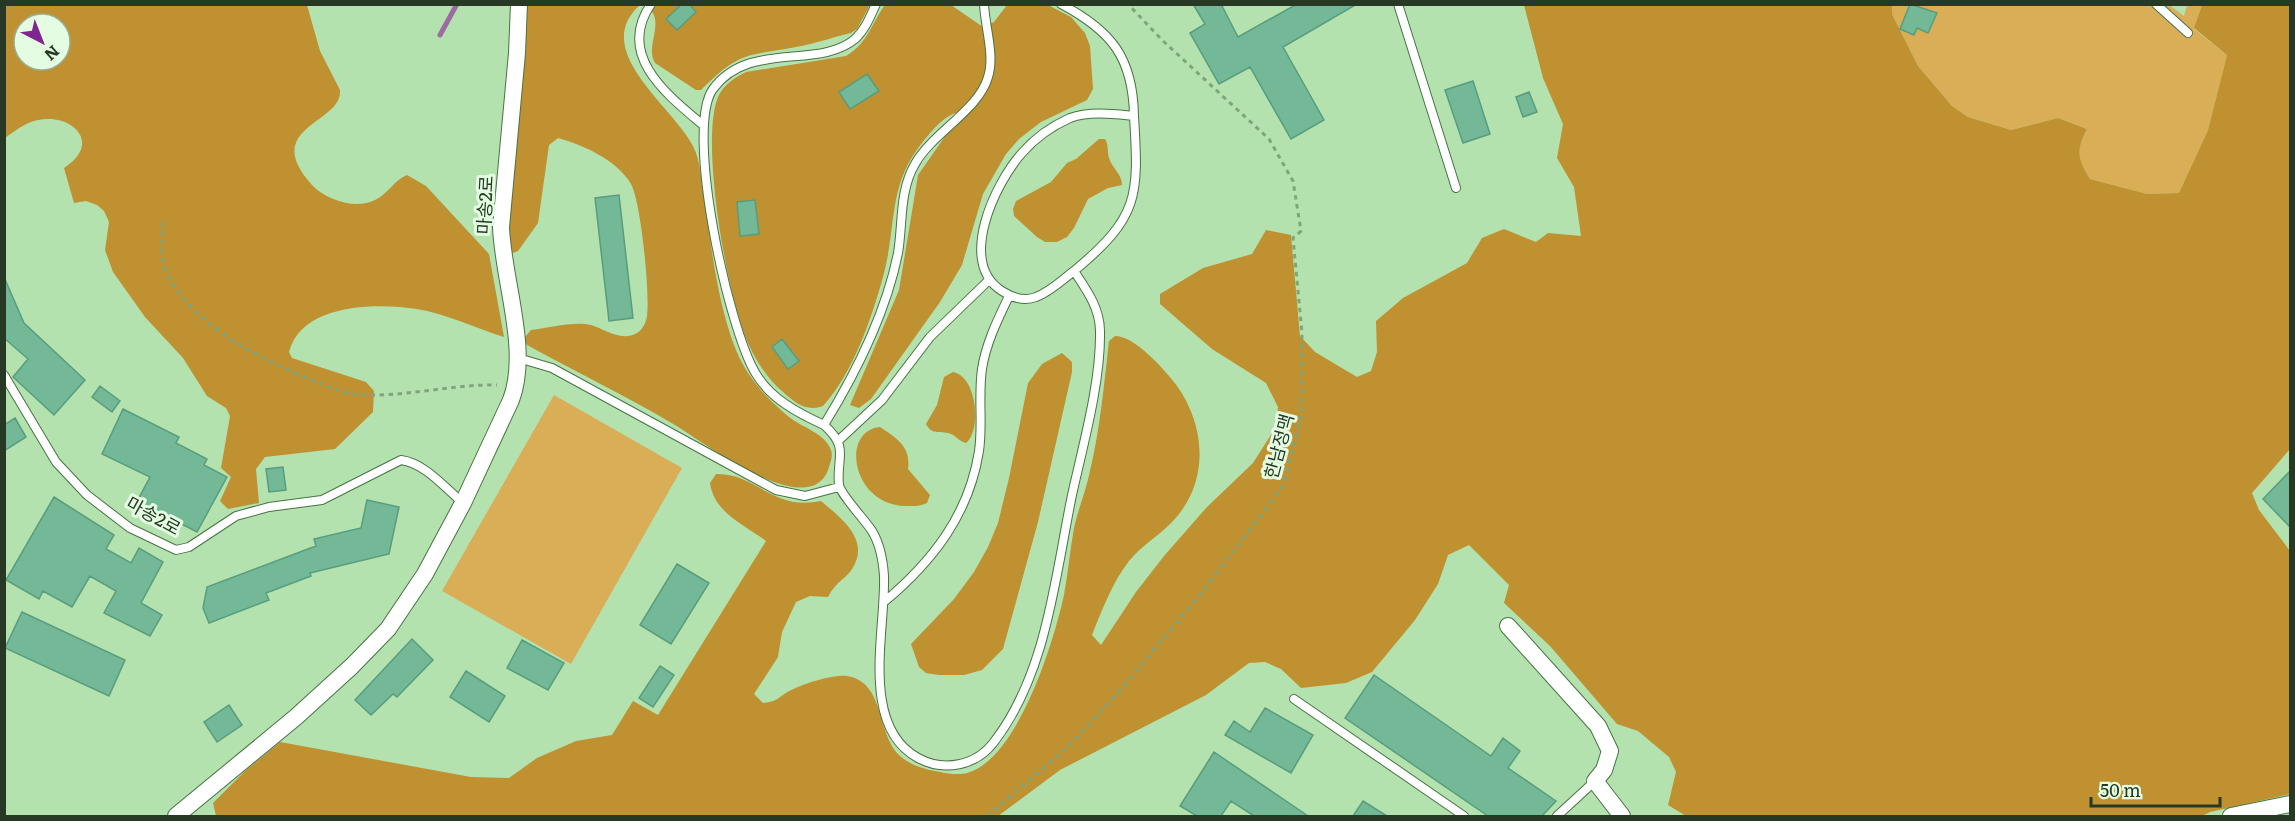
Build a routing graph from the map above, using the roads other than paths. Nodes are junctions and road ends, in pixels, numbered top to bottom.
1 (519, 4) edge
2 (651, 4) edge
3 (876, 4) edge
4 (984, 4) edge
5 (1061, 4) edge
6 (1398, 4) edge
7 (2156, 4) edge
8 (2188, 33) dead end
9 (1134, 116) junction
10 (703, 125) junction
11 (1456, 188) dead end
12 (1074, 271) junction
13 (989, 280) junction
14 (1009, 296) junction
15 (519, 358) junction
16 (4, 375) edge
17 (824, 425) junction
18 (839, 440) junction
19 (839, 487) junction
20 (463, 503) junction
21 (884, 602) junction
22 (1508, 626) dead end
23 (1294, 699) dead end
24 (1595, 781) junction
25 (2290, 804) edge
26 (176, 816) edge
27 (1464, 816) edge
28 (1557, 816) edge
29 (1622, 816) edge
30 (2231, 816) edge

1 - 15 street, 마송2로
2 - 10 lane
3 - 10 lane
4 - 17 lane
5 - 9 lane
6 - 11 lane
7 - 8 lane
9 - 12 lane
9 - 13 lane
10 - 17 lane
12 - 14 lane
12 - 21 lane
13 - 14 lane
13 - 18 lane
14 - 21 lane
15 - 19 lane
15 - 20 street, 마송2로
16 - 20 lane, 마송2로
17 - 18 lane
18 - 19 lane
19 - 21 lane
20 - 26 street, 마송2로
22 - 24 street
23 - 27 lane
24 - 28 lane
24 - 29 street
25 - 30 street

